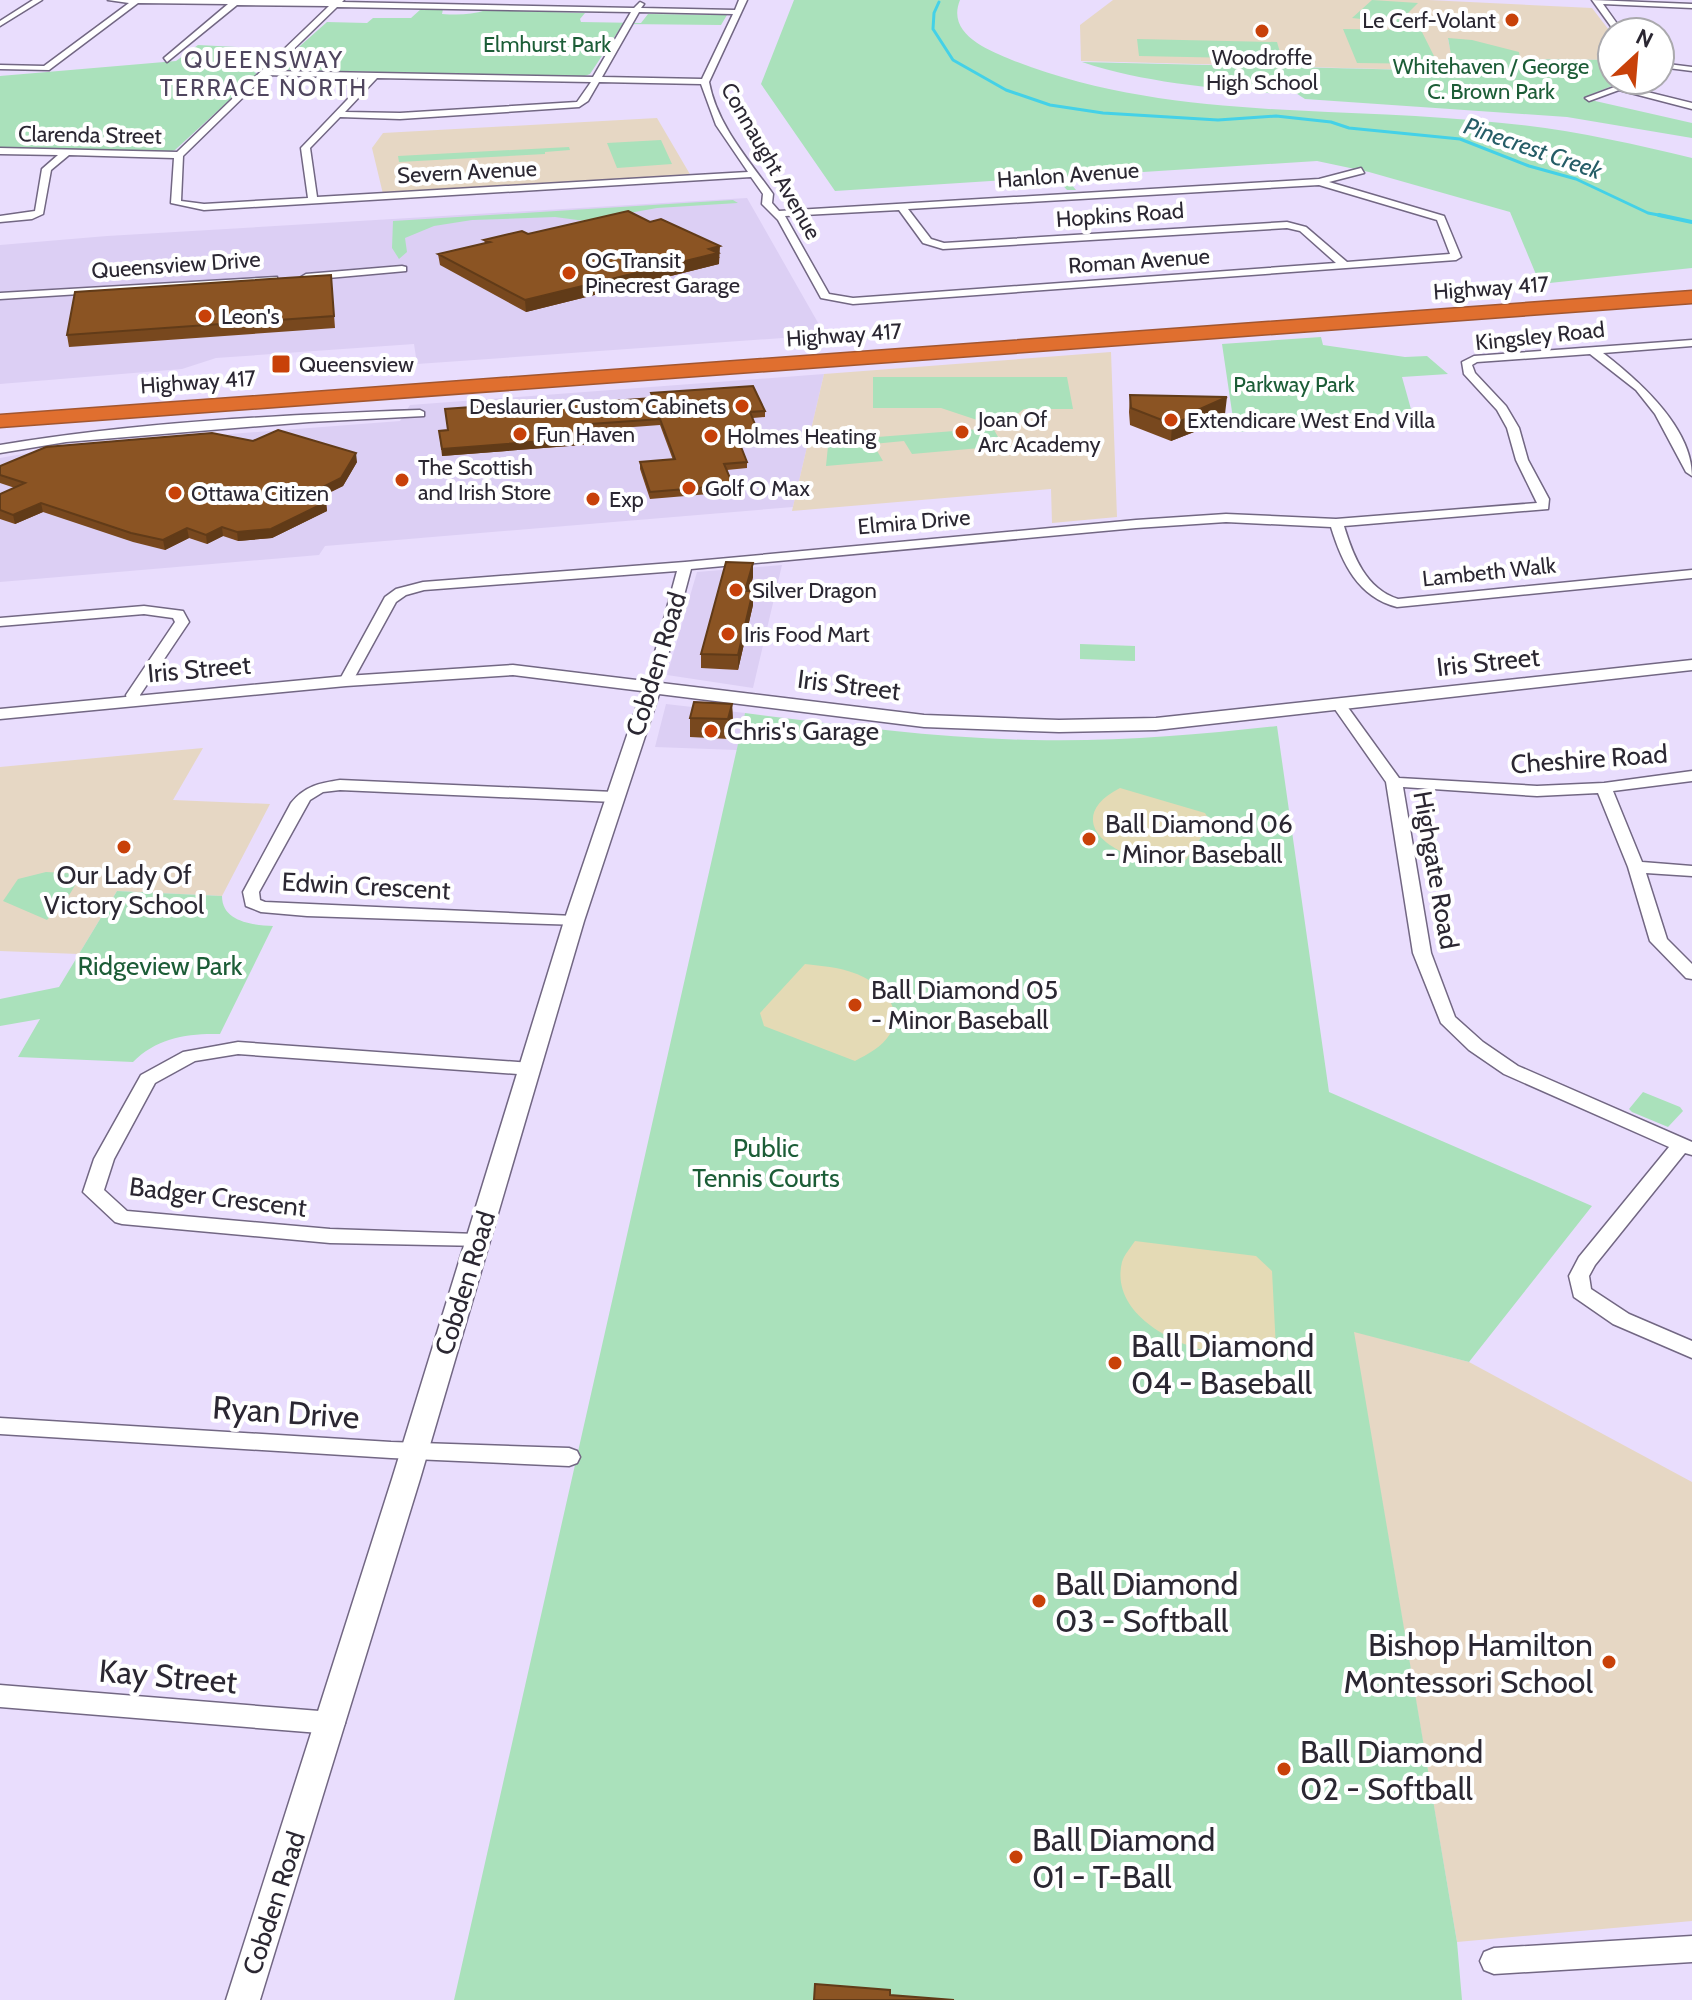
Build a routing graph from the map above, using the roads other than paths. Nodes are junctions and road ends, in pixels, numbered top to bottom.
1 (38, 0) edge
2 (112, 0) edge
3 (137, 0) edge
4 (643, 0) edge
5 (743, 0) edge
6 (236, 1) edge
7 (1597, 1) edge
8 (338, 2) edge
9 (438, 3) edge
10 (539, 4) edge
11 (1692, 6) edge
12 (637, 10) junction
13 (736, 12) junction
14 (0, 17) edge
15 (10, 17) junction
16 (0, 24) edge
17 (167, 60) dead end
18 (0, 67) edge
19 (264, 73) junction
20 (375, 75) junction
21 (594, 80) junction
22 (705, 82) junction
23 (1596, 96) edge
24 (1652, 96) edge
25 (1589, 98) dead end
26 (1692, 106) edge
27 (340, 114) junction
28 (0, 151) edge
29 (65, 154) junction
30 (179, 155) junction
31 (1361, 171) dead end
32 (754, 174) junction
33 (1319, 182) junction
34 (313, 200) junction
35 (901, 206) junction
36 (777, 214) junction
37 (0, 219) edge
38 (1347, 267) junction
39 (402, 269) dead end
40 (1692, 284) edge
41 (0, 296) edge
42 (825, 296) joint
43 (1692, 297) edge
44 (1692, 343) edge
45 (1592, 350) junction
46 (0, 407) edge
47 (420, 414) dead end
48 (0, 421) edge
49 (0, 449) edge
50 (1692, 472) edge
51 (1539, 507) joint
52 (1336, 523) junction
53 (685, 566) junction
54 (1692, 574) edge
55 (0, 622) edge
56 (1692, 665) edge
57 (346, 681) junction
58 (652, 689) junction
59 (133, 701) junction
60 (1339, 705) junction
61 (0, 714) edge
62 (1692, 776) edge
63 (1394, 782) junction
64 (1604, 788) junction
65 (614, 797) junction
66 (1636, 867) junction
67 (1692, 871) edge
68 (574, 921) junction
69 (1692, 974) edge
70 (531, 1069) junction
71 (1687, 1147) edge
72 (477, 1241) junction
73 (1692, 1350) edge
74 (0, 1426) edge
75 (415, 1451) junction
76 (569, 1457) dead end
77 (0, 1696) edge
78 (332, 1723) junction
79 (1692, 1949) edge
80 (1494, 1961) dead end
81 (243, 2000) edge

1 - 15 street
2 - 3 street
3 - 6 street
3 - 18 street
4 - 12 street
5 - 13 street, Connaught Avenue
6 - 8 street
6 - 17 street
7 - 11 street
8 - 9 street
8 - 19 street
9 - 10 street
10 - 12 street
12 - 13 street
12 - 21 street
13 - 22 street, Connaught Avenue
14 - 15 street
15 - 16 street
19 - 20 street
19 - 30 street
20 - 21 street
20 - 27 street
21 - 22 street
21 - 27 street
22 - 32 street, Connaught Avenue
23 - 25 street
24 - 26 street
27 - 34 street
28 - 29 street, Clarenda Street
29 - 30 street, Clarenda Street
29 - 37 street
30 - 34 street, Severn Avenue
31 - 33 street, Hanlon Avenue
32 - 34 street, Severn Avenue
32 - 36 street, Connaught Avenue
33 - 35 street, Hanlon Avenue
33 - 38 street, Roman Avenue
35 - 36 street, Hanlon Avenue
35 - 38 street, Hopkins Road
36 - 42 street, Connaught Avenue
38 - 42 street, Roman Avenue
39 - 41 street, Queensview Drive
40 - 46 highway
43 - 48 highway, Highway 417
44 - 45 street, Kingsley Road
45 - 50 street
45 - 51 street, Kingsley Road
47 - 49 street
51 - 52 street, Elmira Drive
52 - 53 street, Elmira Drive
52 - 54 street, Lambeth Walk
53 - 57 street, Elmira Drive
53 - 58 street, Cobden Road
55 - 59 street
56 - 60 street, Iris Street
57 - 58 street, Iris Street
57 - 59 street, Iris Street
58 - 60 street, Iris Street
58 - 65 street, Cobden Road
59 - 61 street, Iris Street
60 - 63 street, Highgate Road
62 - 64 street, Cheshire Road
63 - 64 street, Cheshire Road
63 - 71 street, Highgate Road
64 - 66 street
65 - 68 street, Cobden Road
65 - 68 street, Edwin Crescent
66 - 67 street
66 - 69 street
68 - 70 street, Cobden Road
70 - 72 street, Cobden Road
70 - 72 street, Badger Crescent
71 - 73 street
72 - 75 street, Cobden Road
74 - 75 street, Ryan Drive
75 - 76 street, Ryan Drive
75 - 78 street, Cobden Road
77 - 78 street, Kay Street
78 - 81 street, Cobden Road
79 - 80 street

